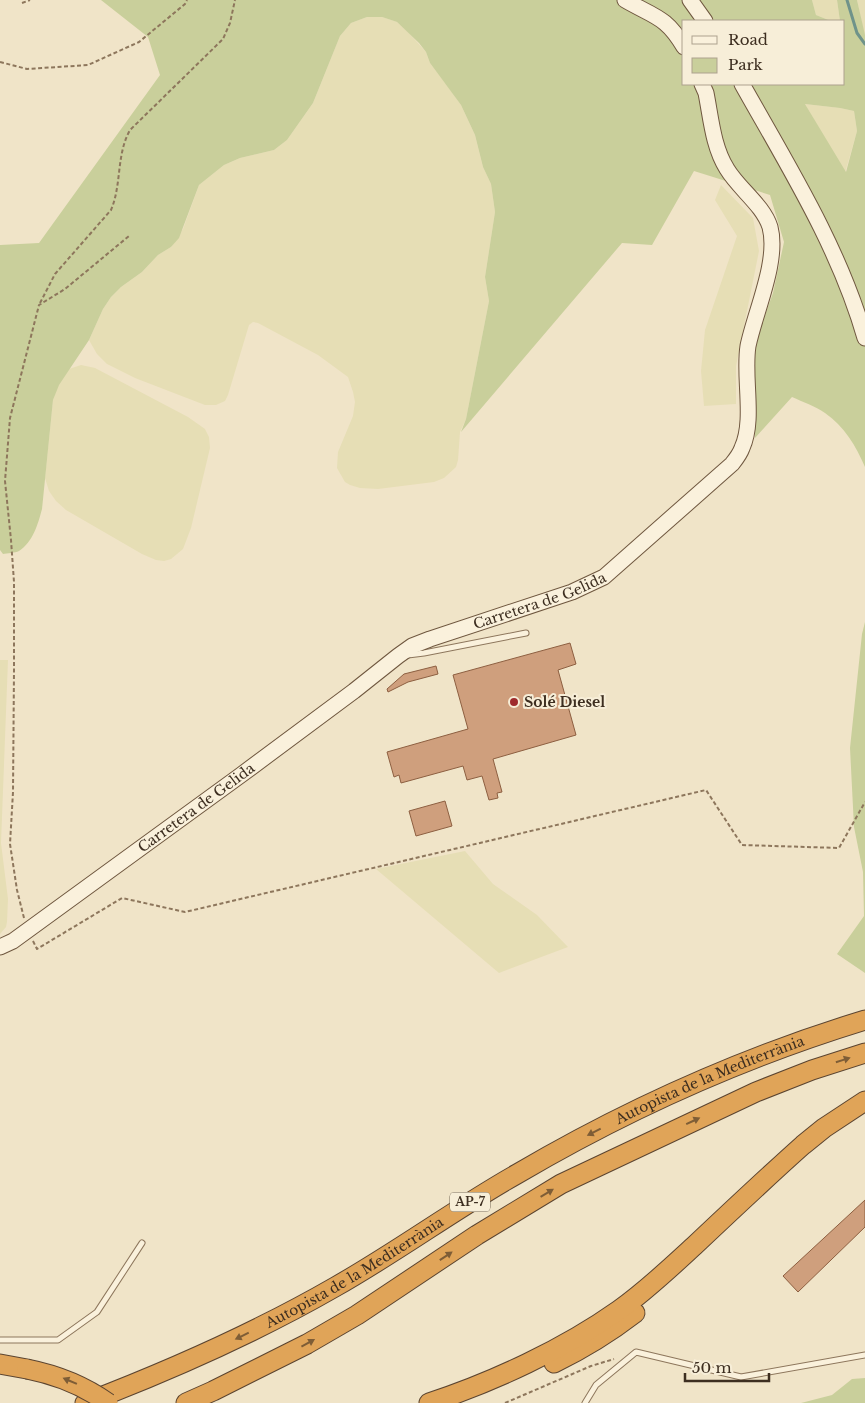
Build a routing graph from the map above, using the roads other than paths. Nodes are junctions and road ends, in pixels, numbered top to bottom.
1 (625, 0) edge
2 (690, 0) edge
3 (704, 20) edge
4 (682, 44) edge
5 (702, 85) edge
6 (743, 85) edge
7 (865, 338) edge
8 (526, 633) dead end
9 (398, 656) junction
10 (0, 947) edge
11 (865, 1020) edge
12 (865, 1053) edge
13 (865, 1101) edge
14 (865, 1114) edge
15 (142, 1243) dead end
16 (0, 1340) edge
17 (865, 1355) edge
18 (0, 1364) edge
19 (85, 1403) edge
20 (108, 1403) edge
21 (186, 1403) edge
22 (429, 1403) edge
23 (464, 1403) edge
24 (585, 1403) edge

1 - 4 street
2 - 3 street
5 - 9 street, Carretera de Gelida
6 - 7 street
8 - 9 lane
9 - 10 street, Carretera de Gelida
11 -> 19 highway, Autopista de la Mediterrània / AP-7
21 -> 12 highway, Autopista de la Mediterrània / AP-7
13 - 22 highway
14 - 23 highway
15 - 16 lane
17 - 24 lane
20 -> 18 highway, bridge

